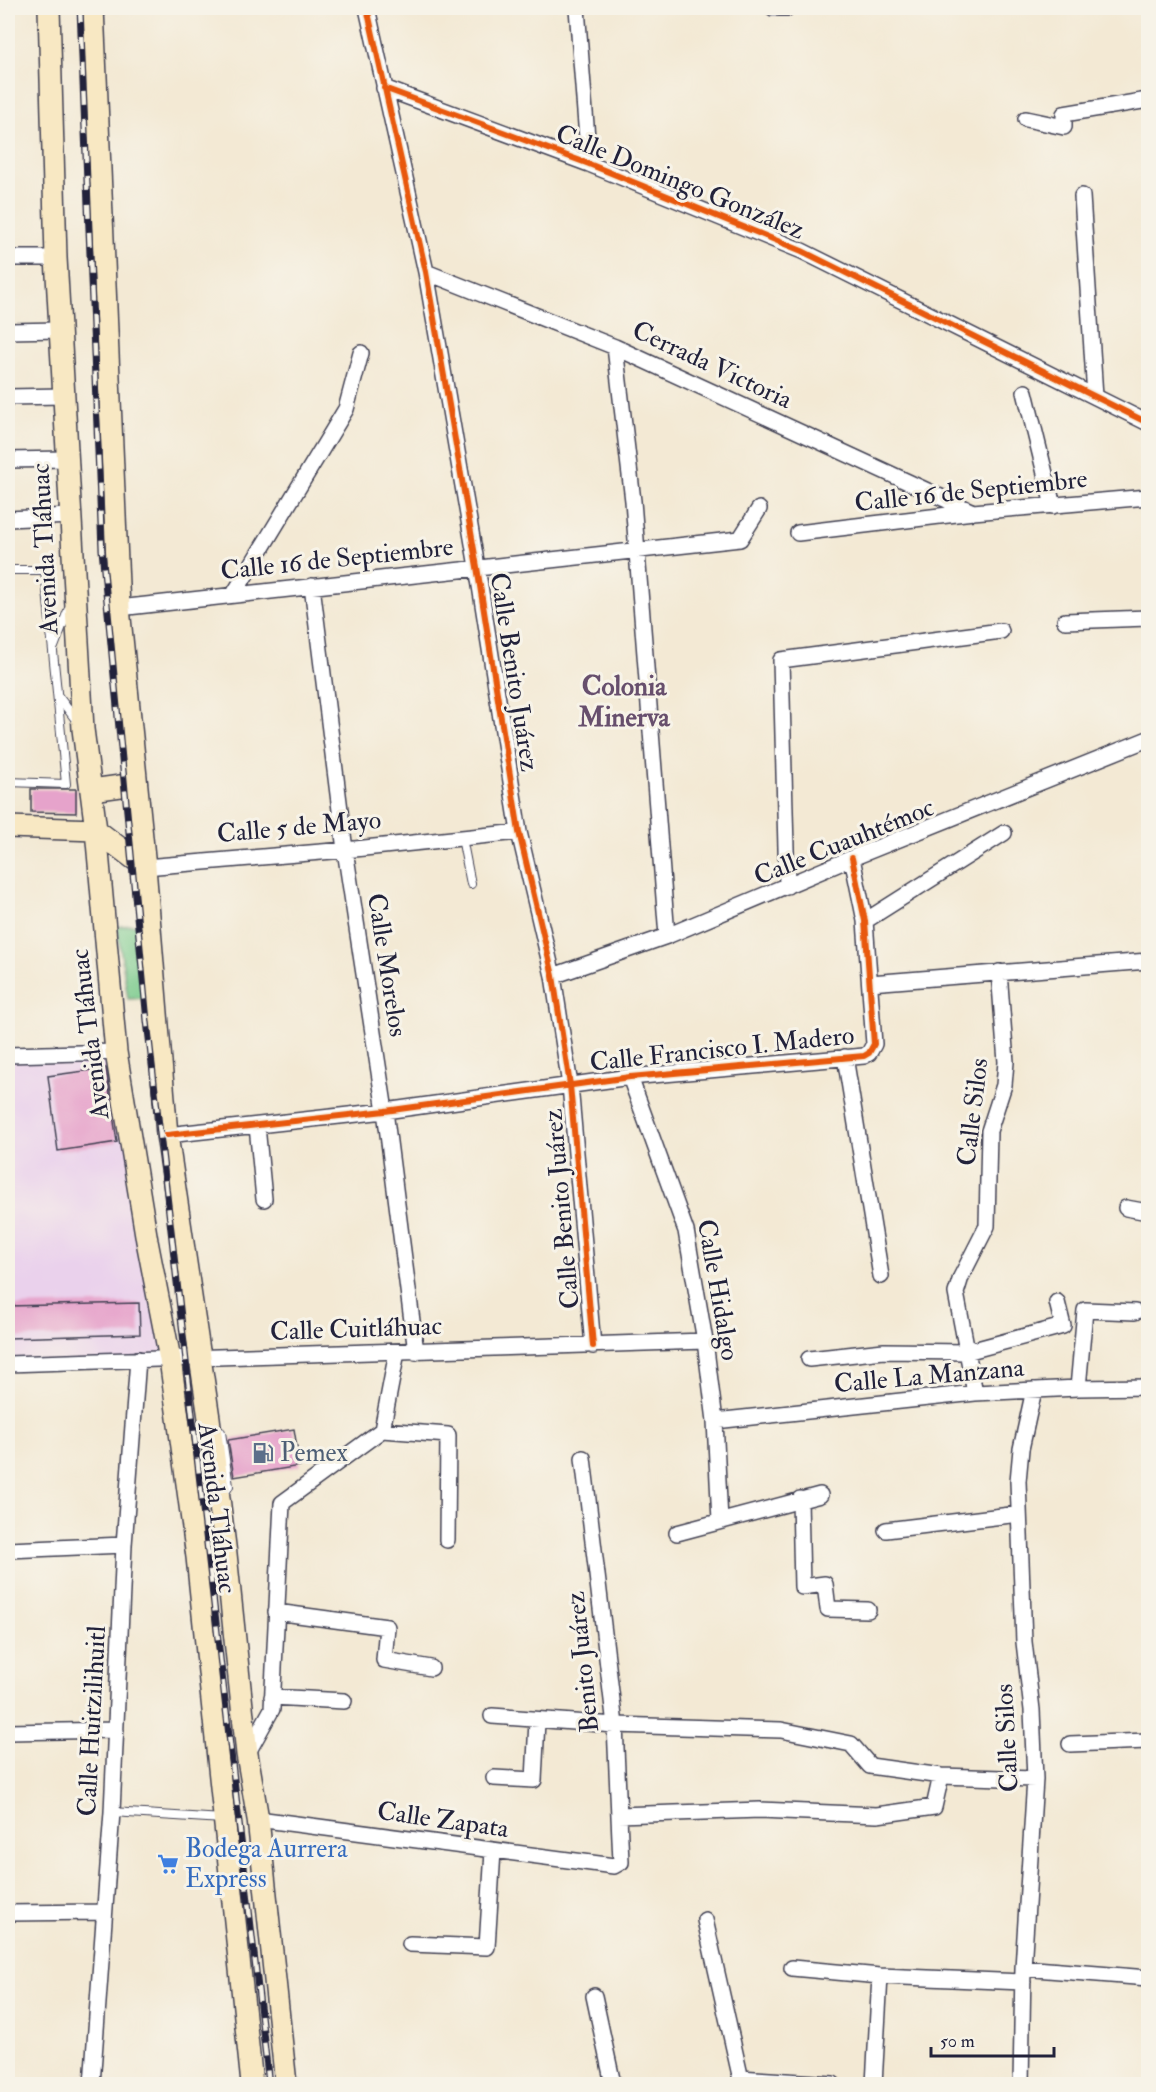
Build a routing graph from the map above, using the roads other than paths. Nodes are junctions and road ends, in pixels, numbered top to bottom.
1 (49, 8) edge
2 (93, 8) edge
3 (367, 8) edge
4 (577, 8) edge
5 (773, 8) edge
6 (788, 8) edge
7 (384, 88) junction
8 (1149, 100) edge
9 (1026, 119) dead end
10 (590, 164) junction
11 (1082, 196) dead end
12 (8, 258) edge
13 (56, 258) junction
14 (426, 272) junction
15 (60, 330) junction
16 (8, 331) edge
17 (615, 347) junction
18 (361, 353) dead end
19 (1025, 392) dead end
20 (63, 396) junction
21 (1095, 396) junction
22 (8, 397) edge
23 (1149, 423) edge
24 (66, 459) junction
25 (8, 460) edge
26 (1149, 497) edge
27 (1053, 506) junction
28 (759, 510) dead end
29 (973, 512) junction
30 (70, 516) junction
31 (8, 519) edge
32 (798, 533) dead end
33 (637, 550) junction
34 (477, 567) junction
35 (8, 570) edge
36 (312, 586) junction
37 (75, 592) junction
38 (234, 594) junction
39 (119, 608) junction
40 (1149, 618) edge
41 (1065, 621) dead end
42 (1001, 631) dead end
43 (53, 649) junction
44 (57, 695) junction
45 (83, 729) junction
46 (1149, 739) edge
47 (8, 782) edge
48 (135, 784) junction
49 (92, 790) junction
50 (8, 827) edge
51 (96, 830) junction
52 (519, 832) junction
53 (1004, 833) dead end
54 (462, 838) junction
55 (345, 850) junction
56 (852, 858) junction
57 (145, 867) junction
58 (471, 884) dead end
59 (787, 886) junction
60 (865, 921) junction
61 (667, 936) junction
62 (1149, 960) edge
63 (999, 972) junction
64 (553, 976) junction
65 (870, 983) junction
66 (116, 1052) junction
67 (8, 1055) edge
68 (845, 1057) junction
69 (630, 1077) junction
70 (570, 1084) junction
71 (384, 1111) junction
72 (257, 1126) junction
73 (167, 1135) junction
74 (264, 1199) dead end
75 (1125, 1208) dead end
76 (1149, 1212) edge
77 (881, 1276) dead end
78 (1057, 1302) dead end
79 (1136, 1312) dead end
80 (705, 1341) junction
81 (593, 1346) junction
82 (397, 1352) junction
83 (416, 1352) junction
84 (966, 1352) junction
85 (200, 1358) junction
86 (138, 1359) junction
87 (170, 1359) junction
88 (809, 1359) dead end
89 (8, 1364) edge
90 (1149, 1387) edge
91 (1078, 1388) junction
92 (1035, 1390) junction
93 (975, 1394) junction
94 (715, 1421) junction
95 (382, 1430) junction
96 (583, 1458) dead end
97 (820, 1495) dead end
98 (800, 1499) junction
99 (1019, 1514) junction
100 (720, 1521) junction
101 (886, 1530) dead end
102 (678, 1533) dead end
103 (447, 1540) dead end
104 (124, 1545) junction
105 (8, 1550) edge
106 (226, 1554) junction
107 (197, 1557) junction
108 (868, 1610) dead end
109 (276, 1612) junction
110 (431, 1668) dead end
111 (273, 1697) junction
112 (344, 1701) dead end
113 (492, 1716) dead end
114 (537, 1721) junction
115 (615, 1725) junction
116 (116, 1730) junction
117 (8, 1732) edge
118 (1149, 1741) edge
119 (1070, 1744) dead end
120 (247, 1754) junction
121 (941, 1776) junction
122 (494, 1778) dead end
123 (1035, 1779) junction
124 (112, 1812) junction
125 (619, 1815) junction
126 (225, 1819) junction
127 (258, 1819) junction
128 (493, 1851) junction
129 (621, 1862) joint
130 (8, 1912) edge
131 (103, 1912) junction
132 (705, 1920) dead end
133 (410, 1944) dead end
134 (792, 1968) dead end
135 (1023, 1975) junction
136 (880, 1976) junction
137 (1149, 1978) edge
138 (594, 1996) dead end
139 (741, 2081) edge
140 (92, 2085) edge
141 (252, 2085) edge
142 (286, 2085) edge
143 (613, 2085) edge
144 (833, 2085) edge
145 (874, 2085) edge
146 (1021, 2085) edge

1 - 13 main road, Avenida Tláhuac
2 - 39 main road, Avenida Tláhuac
3 - 7 street, Calle Benito Juárez
4 - 10 street
5 - 6 street
7 - 10 street, Calle Domingo González
7 - 14 street, Calle Benito Juárez
8 - 9 street
10 - 21 street, Calle Domingo González
11 - 21 street
12 - 13 street
13 - 15 main road, Avenida Tláhuac
14 - 17 street, Cerrada Victoria
14 - 34 street, Calle Benito Juárez
15 - 16 street
15 - 20 main road, Avenida Tláhuac
17 - 29 street, Cerrada Victoria
17 - 33 street
18 - 38 street
19 - 27 street
20 - 22 street
20 - 24 main road, Avenida Tláhuac
21 - 23 street, Calle Domingo González
24 - 25 street
24 - 30 main road, Avenida Tláhuac
26 - 27 street, Calle 16 de Septiembre
27 - 29 street, Calle 16 de Septiembre
28 - 33 street, Calle 16 de Septiembre
29 - 32 street, Calle 16 de Septiembre
30 - 31 street
30 - 37 main road, Avenida Tláhuac
33 - 34 street, Calle 16 de Septiembre
33 - 61 street
34 - 36 street, Calle 16 de Septiembre
34 - 52 street, Calle Benito Juárez
35 - 43 lane
36 - 38 street, Calle 16 de Septiembre
36 - 55 street, Calle Morelos
37 - 43 lane
37 - 45 main road, Avenida Tláhuac
38 - 39 street, Calle 16 de Septiembre
39 - 48 main road, Avenida Tláhuac
40 - 41 street
42 - 59 street
43 - 44 lane
44 - 45 lane
44 - 47 lane
45 - 49 main road, Avenida Tláhuac
46 - 56 street, Calle Cuauhtémoc
48 - 49 main road
48 - 57 main road, Avenida Tláhuac
49 - 51 main road, Avenida Tláhuac
50 - 51 main road
51 - 57 main road
51 - 66 main road, Avenida Tláhuac
52 - 54 street, Calle 5 de Mayo
52 - 64 street, Calle Benito Juárez
53 - 60 street
54 - 55 street, Calle 5 de Mayo
54 - 58 lane
55 - 57 street, Calle 5 de Mayo
55 - 71 street, Calle Morelos
56 - 59 street, Calle Cuauhtémoc
56 - 60 street, Calle Francisco I. Madero
57 - 73 main road, Avenida Tláhuac
59 - 61 street, Calle Cuauhtémoc
60 - 65 street, Calle Francisco I. Madero
61 - 64 street, Calle Cuauhtémoc
62 - 63 street
63 - 65 street
63 - 84 street, Calle Silos
64 - 70 street, Calle Benito Juárez
65 - 68 street, Calle Francisco I. Madero
66 - 67 street
66 - 87 main road, Avenida Tláhuac
68 - 69 street, Calle Francisco I. Madero
68 - 77 street, Calle Francisco I. Madero
69 - 70 street, Calle Francisco I. Madero
69 - 80 street, Calle Hidalgo
70 - 71 street, Calle Francisco I. Madero
70 - 81 street, Calle Benito Juárez
71 - 72 street, Calle Francisco I. Madero
71 - 83 street, Calle Morelos
72 - 73 street, Calle Francisco I. Madero
72 - 74 street
73 - 85 main road, Avenida Tláhuac
75 - 76 street
78 - 84 street
79 - 91 street
80 - 81 street, Calle Cuitláhuac
80 - 94 street, Calle Hidalgo
81 - 83 street, Calle Cuitláhuac
82 - 83 street, Calle Cuitláhuac
82 - 85 street, Calle Cuitláhuac
82 - 95 street
84 - 88 street
84 - 93 street, Calle Silos
85 - 87 street, Calle Cuitláhuac
85 - 106 main road, Avenida Tláhuac
86 - 87 street, Calle Cuitláhuac
86 - 89 street, Calle Cuitláhuac
86 - 104 street, Calle Huitzilihuitl
87 - 107 main road, Avenida Tláhuac
90 - 91 street, Calle La Manzana
91 - 92 street, Calle La Manzana
92 - 93 street, Calle La Manzana
92 - 99 street, Calle Silos
93 - 94 street, Calle La Manzana
94 - 100 street, Calle Hidalgo
95 - 103 street
95 - 109 street
96 - 115 street, Benito Juárez
97 - 98 street
98 - 100 street
98 - 108 street
99 - 101 street
99 - 123 street, Calle Silos
100 - 102 street
104 - 105 street
104 - 116 street, Calle Huitzilihuitl
106 - 107 main road
106 - 120 main road, Avenida Tláhuac
107 - 126 main road, Avenida Tláhuac
109 - 110 street
109 - 111 street
111 - 112 street
111 - 120 street
113 - 114 street
114 - 115 street
114 - 122 street
115 - 121 street
115 - 125 street, Benito Juárez
116 - 117 street
116 - 124 street, Calle Huitzilihuitl
118 - 119 street
120 - 127 main road, Avenida Tláhuac
121 - 123 street
121 - 125 street
123 - 135 street, Calle Silos
124 - 126 lane
124 - 131 street, Calle Huitzilihuitl
125 - 129 street, Benito Juárez
126 - 141 main road, Avenida Tláhuac
127 - 128 street, Calle Zapata
127 - 142 main road, Avenida Tláhuac
128 - 129 street, Calle Zapata
128 - 133 street
130 - 131 street
131 - 140 street, Calle Huitzilihuitl
132 - 139 street
134 - 136 street
135 - 136 street
135 - 137 street
135 - 146 street, Calle Silos
136 - 145 street
138 - 143 street
139 - 144 street

